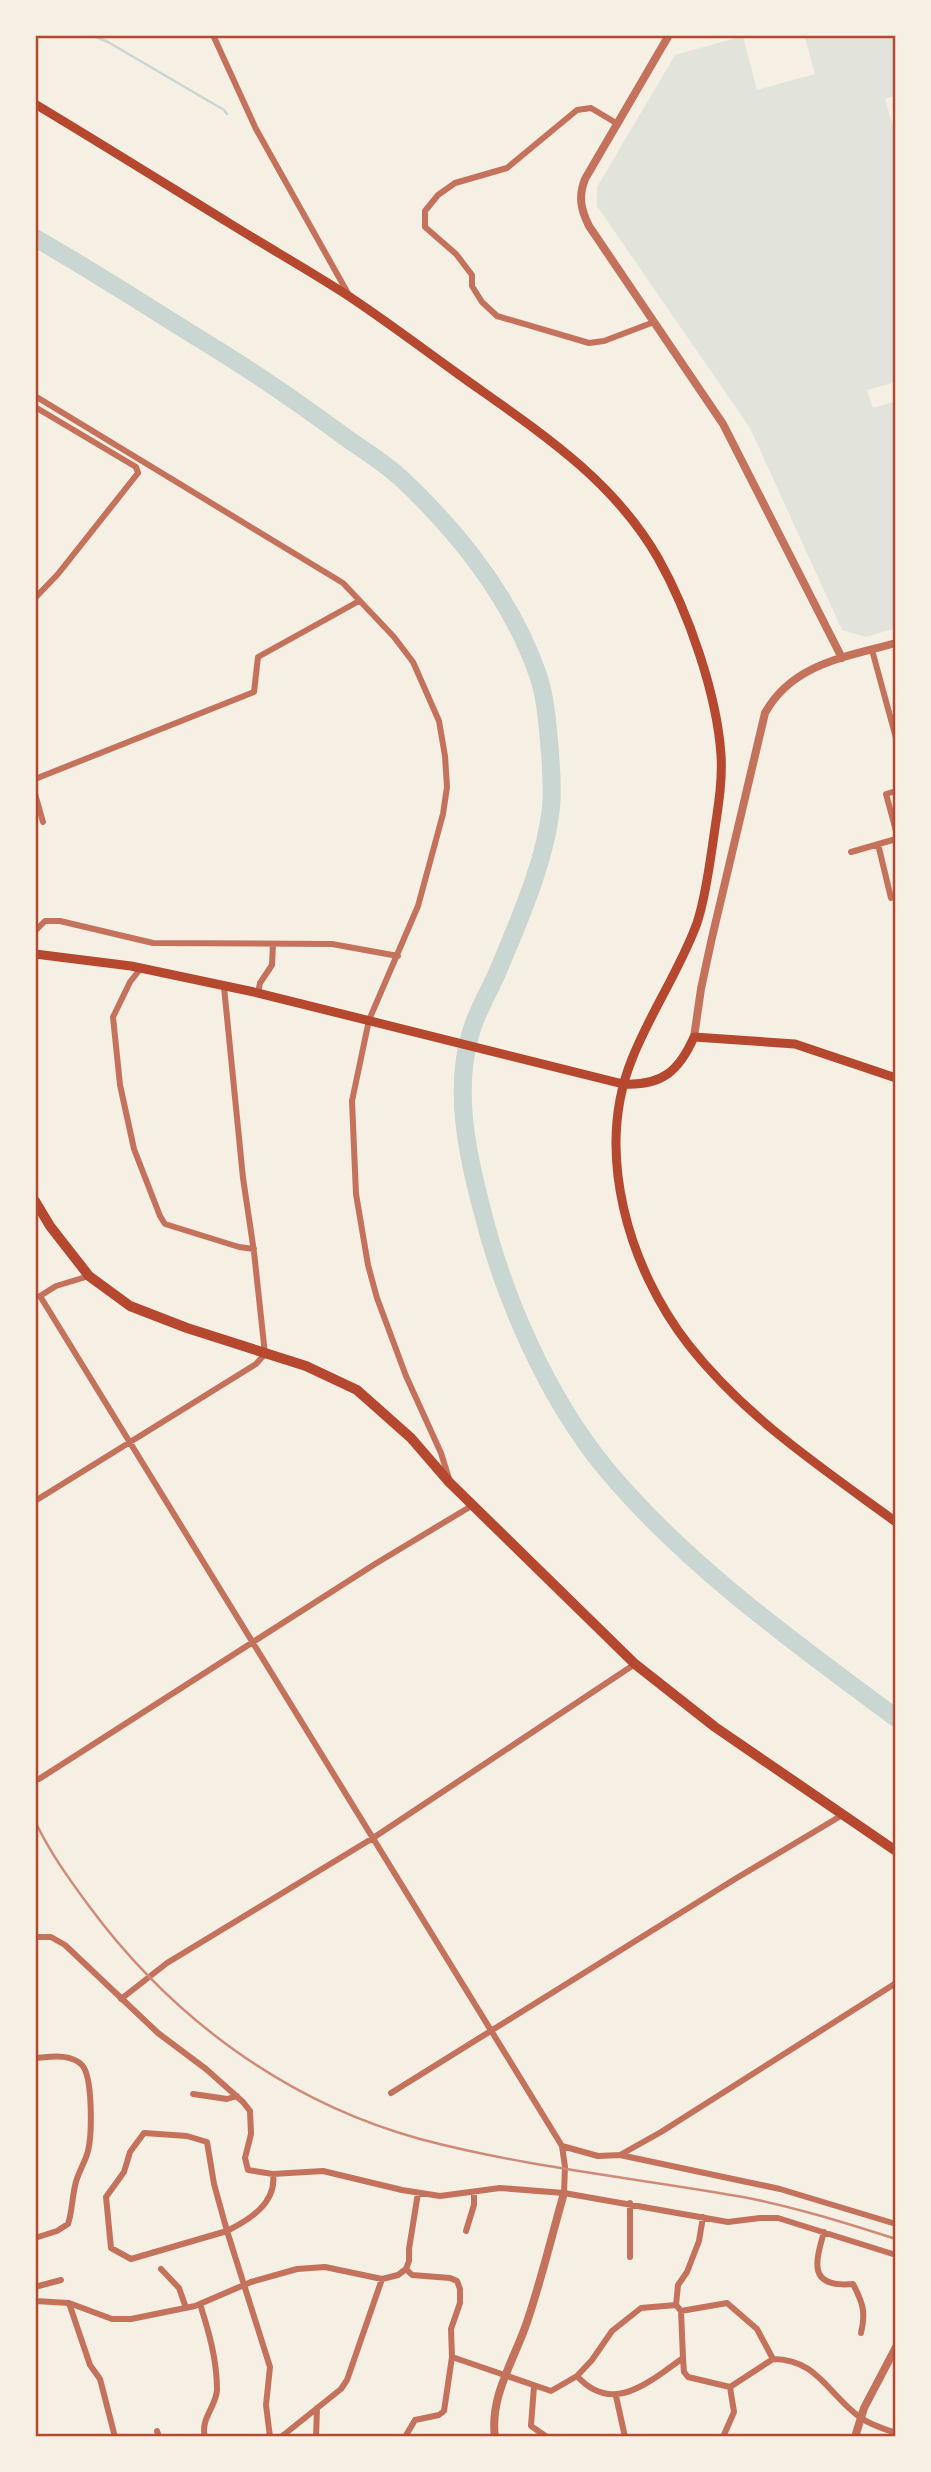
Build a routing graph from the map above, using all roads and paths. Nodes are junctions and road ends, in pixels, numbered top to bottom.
1 (213, 35) edge
2 (678, 35) edge
3 (668, 36) edge
4 (35, 104) edge
5 (616, 123) junction
6 (351, 298) junction
7 (654, 322) junction
8 (35, 396) edge
9 (52, 406) junction
10 (35, 407) edge
11 (46, 413) junction
12 (35, 598) edge
13 (359, 601) junction
14 (896, 643) edge
15 (872, 650) junction
16 (842, 658) junction
17 (894, 721) edge
18 (896, 737) edge
19 (35, 779) edge
20 (896, 791) edge
21 (35, 794) edge
22 (43, 822) dead end
23 (896, 831) edge
24 (896, 839) edge
25 (878, 844) junction
26 (851, 852) dead end
27 (891, 898) dead end
28 (35, 931) edge
29 (273, 944) junction
30 (35, 954) edge
31 (398, 957) junction
32 (141, 968) junction
33 (224, 987) junction
34 (258, 993) junction
35 (369, 1020) junction
36 (694, 1037) junction
37 (896, 1077) edge
38 (623, 1084) junction
39 (35, 1201) edge
40 (254, 1250) junction
41 (89, 1276) junction
42 (265, 1354) junction
43 (130, 1444) junction
44 (449, 1482) junction
45 (35, 1501) edge
46 (473, 1505) junction
47 (896, 1522) edge
48 (255, 1642) junction
49 (635, 1664) junction
50 (39, 1779) dead end
51 (844, 1814) junction
52 (373, 1838) junction
53 (896, 1851) edge
54 (35, 1937) edge
55 (896, 1983) edge
56 (121, 1999) junction
57 (492, 2031) junction
58 (35, 2058) edge
59 (391, 2093) dead end
60 (193, 2094) dead end
61 (237, 2096) junction
62 (562, 2146) junction
63 (620, 2155) junction
64 (273, 2174) junction
65 (474, 2192) junction
66 (418, 2193) junction
67 (564, 2193) junction
68 (630, 2203) junction
69 (703, 2217) junction
70 (896, 2224) edge
71 (227, 2231) junction
72 (466, 2231) dead end
73 (824, 2232) junction
74 (35, 2238) edge
75 (896, 2255) edge
76 (630, 2257) dead end
77 (161, 2269) dead end
78 (406, 2269) junction
79 (382, 2279) junction
80 (61, 2280) dead end
81 (244, 2286) junction
82 (35, 2287) edge
83 (35, 2301) edge
84 (69, 2303) junction
85 (200, 2304) junction
86 (186, 2308) junction
87 (678, 2308) junction
88 (862, 2333) dead end
89 (896, 2347) edge
90 (452, 2357) junction
91 (683, 2358) junction
92 (773, 2359) junction
93 (504, 2375) junction
94 (577, 2376) junction
95 (534, 2386) junction
96 (730, 2386) junction
97 (616, 2396) junction
98 (317, 2408) junction
99 (861, 2419) junction
100 (896, 2433) edge
101 (115, 2437) edge
102 (205, 2437) edge
103 (270, 2437) edge
104 (281, 2437) edge
105 (316, 2437) edge
106 (405, 2437) edge
107 (495, 2437) edge
108 (547, 2437) edge
109 (625, 2437) edge
110 (723, 2437) edge
111 (855, 2437) edge

1 - 6 street
2 - 3 street
3 - 5 street
4 - 6 main road
5 - 7 street
5 - 7 street
6 - 38 main road
7 - 16 street
8 - 9 street
9 - 11 street
9 - 13 street
10 - 11 street
11 - 12 street
13 - 19 street
13 - 31 street
14 - 15 street
15 - 16 street
15 - 17 street
16 - 36 street
17 - 18 street
20 - 23 street
21 - 22 street
24 - 25 street
25 - 26 street
25 - 27 street
28 - 29 street
29 - 31 street
29 - 34 street
30 - 32 main road
31 - 35 street
32 - 33 main road
32 - 40 street
33 - 34 main road
33 - 40 street
34 - 35 main road
35 - 38 main road
35 - 44 street
36 - 37 main road
36 - 38 main road
38 - 47 main road
39 - 41 main road
40 - 42 street
41 - 42 main road
41 - 43 street
42 - 43 street
42 - 44 main road
43 - 45 street
43 - 48 street
44 - 46 main road
46 - 48 street
46 - 49 main road
48 - 50 street
48 - 52 street
49 - 51 main road
49 - 52 street
51 - 53 main road
51 - 57 street
52 - 56 street
52 - 57 street
54 - 56 street
55 - 63 street
56 - 61 street
57 - 59 street
57 - 62 street
58 - 74 street
60 - 61 street
61 - 64 street
62 - 63 street
62 - 67 street
63 - 70 street
64 - 66 street
64 - 71 street
65 - 66 street
65 - 67 street
65 - 72 street
66 - 78 street
67 - 68 street
67 - 93 street
68 - 69 street
68 - 76 street
69 - 73 street
69 - 87 street
71 - 71 street
71 - 81 street
73 - 75 street
73 - 88 street
77 - 86 street
78 - 79 street
78 - 90 street
79 - 81 street
79 - 98 street
80 - 82 street
81 - 85 street
81 - 103 street
83 - 84 street
84 - 86 street
84 - 101 street
85 - 86 street
85 - 102 street
87 - 91 street
87 - 92 street
87 - 94 street
89 - 99 street
90 - 93 street
90 - 106 street
91 - 96 street
91 - 97 street
92 - 96 street
92 - 99 street
93 - 95 street
93 - 107 street
94 - 95 street
94 - 97 street
95 - 108 street
96 - 110 street
97 - 109 street
98 - 104 street
98 - 105 street
99 - 100 street
99 - 111 street

